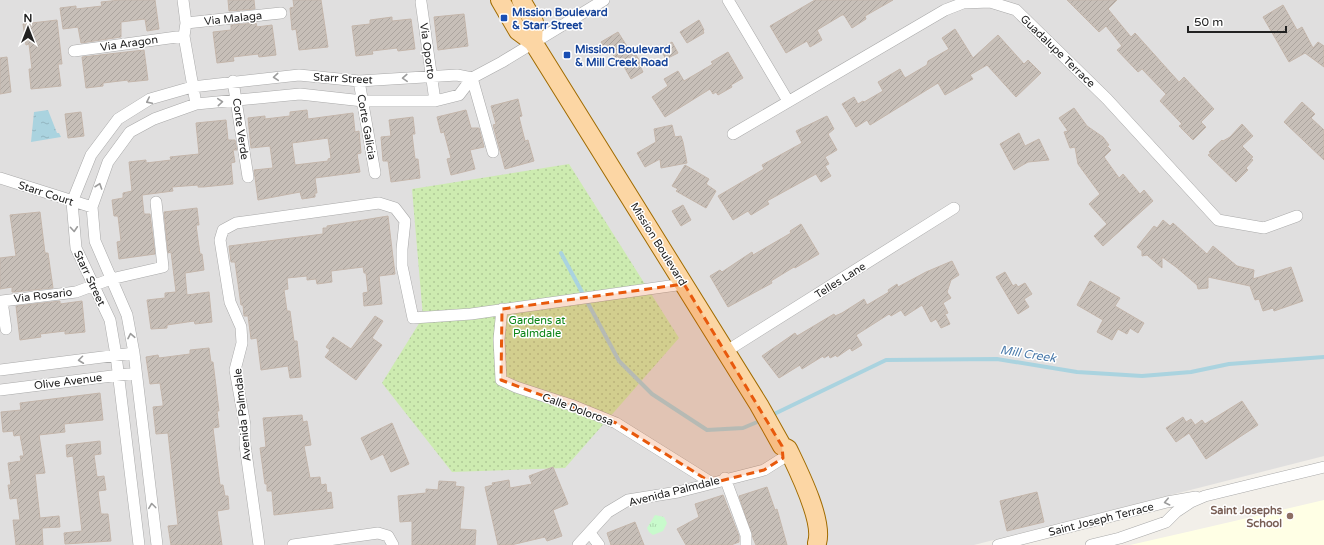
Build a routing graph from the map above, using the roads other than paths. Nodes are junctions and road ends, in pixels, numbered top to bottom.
1 (183, 0) edge
2 (500, 0) edge
3 (521, 0) edge
4 (604, 0) edge
5 (728, 0) edge
6 (421, 2) dead end
7 (281, 13) dead end
8 (186, 23) junction
9 (184, 36) junction
10 (533, 42) junction
11 (74, 51) dead end
12 (431, 77) junction
13 (472, 78) junction
14 (234, 81) junction
15 (359, 81) junction
16 (192, 87) junction
17 (236, 100) junction
18 (363, 101) junction
19 (435, 101) junction
20 (788, 101) junction
21 (196, 104) junction
22 (733, 134) dead end
23 (493, 152) dead end
24 (375, 173) dead end
25 (248, 177) dead end
26 (0, 178) edge
27 (72, 202) junction
28 (156, 202) dead end
29 (92, 207) junction
30 (954, 208) dead end
31 (1297, 216) dead end
32 (111, 279) junction
33 (684, 284) junction
34 (95, 286) junction
35 (502, 309) junction
36 (6, 330) dead end
37 (725, 352) junction
38 (134, 353) junction
39 (116, 355) junction
40 (0, 370) edge
41 (136, 373) junction
42 (119, 375) junction
43 (0, 390) edge
44 (780, 446) junction
45 (1324, 467) edge
46 (725, 478) junction
47 (712, 483) junction
48 (1205, 496) junction
49 (590, 533) junction
50 (336, 542) edge
51 (818, 544) edge
52 (139, 545) edge
53 (157, 545) edge
54 (259, 545) edge
55 (294, 545) edge
56 (393, 545) edge
57 (578, 545) edge
58 (599, 545) edge
59 (746, 545) edge
60 (998, 545) edge
61 (1091, 545) edge

1 - 8 street
2 - 10 main road, Mission Boulevard
3 - 10 main road
4 - 10 street, Starr Street
5 - 20 street
6 - 12 street, Via Oporto
7 - 8 street, Via Malaga
8 - 9 street
9 - 11 street, Via Aragon
9 - 16 street
10 - 13 street, Starr Street
10 - 33 main road, Mission Boulevard
12 - 13 street, Starr Street
12 -> 15 street, Starr Street
12 - 19 street, Via Oporto
13 - 19 street, Starr Street
13 - 23 street
15 -> 14 street, Starr Street
14 - 16 street, Starr Street
14 - 17 street, Corte Verde
15 - 18 street, Corte Galicia
16 - 21 street
16 -> 27 street, Starr Street
17 - 18 street, Starr Street
21 -> 17 street, Starr Street
17 - 25 street, Corte Verde
18 - 19 street, Starr Street
18 - 24 street, Corte Galicia
20 - 22 street, Guadalupe Terrace
20 - 31 street, Guadalupe Terrace
29 -> 21 street, Starr Street
26 - 27 street, Starr Court
27 - 29 street, Starr Court
27 -> 34 street, Starr Street
28 - 32 street, Via Rosario
29 - 32 street, Starr Street
30 - 37 street, Telles Lane
32 - 34 street, Via Rosario
38 -> 32 street, Starr Street
33 - 35 street
33 - 37 main road, Mission Boulevard
34 - 36 street, Via Rosario
34 - 39 street, Starr Street
35 - 47 street, Calle Dolorosa
35 - 54 street, Avenida Palmdale
37 - 44 main road, Mission Boulevard
38 - 39 street, Olive Avenue
38 - 41 street, Starr Street
39 -> 40 street, Olive Avenue
39 - 42 street, Starr Street
41 - 42 street, Olive Avenue
53 -> 41 street, Starr Street
42 - 43 street, Olive Avenue
42 - 52 street, Starr Street
44 - 46 street, Avenida Palmdale
44 - 51 main road, Mission Boulevard
45 - 48 street, Saint Joseph Terrace
46 - 47 street, Avenida Palmdale
46 - 59 street
47 - 49 street, Avenida Palmdale
48 -> 60 street, Saint Joseph Terrace
48 - 61 street, Saint Joseph Terrace
49 - 57 street, Avenida Palmdale
49 - 58 street
50 - 55 street
50 - 56 street

